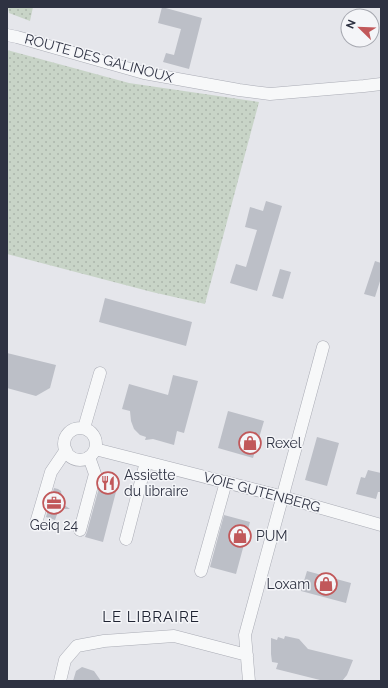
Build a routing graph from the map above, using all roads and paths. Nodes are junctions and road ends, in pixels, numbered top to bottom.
1 (7, 35) edge
2 (381, 84) edge
3 (323, 347) dead end
4 (100, 373) dead end
5 (84, 428) junction
6 (66, 450) junction
7 (92, 453) junction
8 (146, 462) junction
9 (226, 482) junction
10 (282, 497) junction
11 (36, 522) dead end
12 (381, 525) edge
13 (80, 530) dead end
14 (126, 539) dead end
15 (201, 571) dead end
16 (246, 655) junction
17 (60, 681) edge
18 (249, 681) edge

1 - 2 street, ROUTE DES GALINOUX
3 - 10 street
4 - 5 street
5 - 6 street
5 - 7 street
6 - 7 street
6 - 11 street
7 - 8 street, VOIE GUTENBERG
7 - 13 street
8 - 9 street, VOIE GUTENBERG
8 - 14 street
9 - 10 street, VOIE GUTENBERG
9 - 15 street
10 - 12 street, VOIE GUTENBERG
10 - 16 street
16 - 17 street
16 - 18 street

